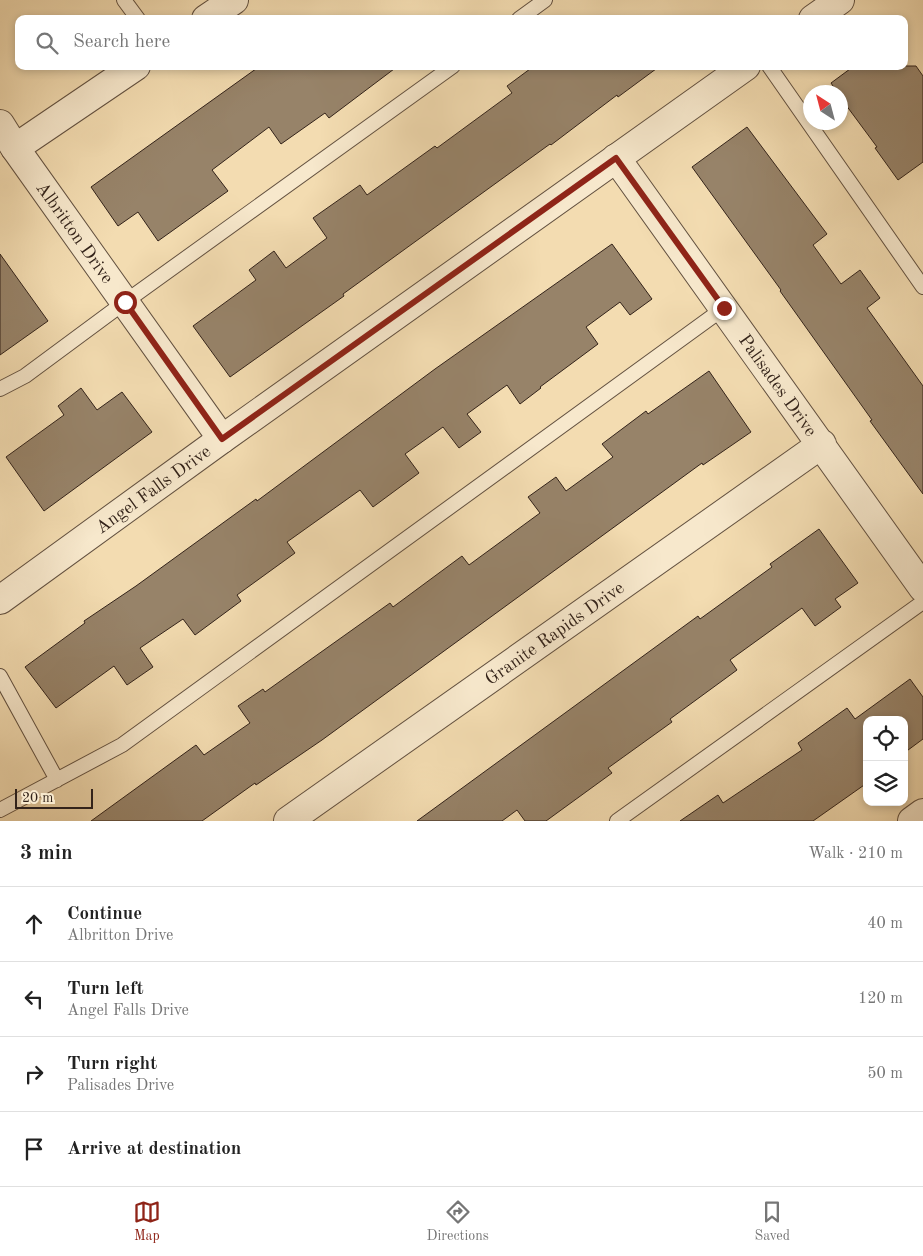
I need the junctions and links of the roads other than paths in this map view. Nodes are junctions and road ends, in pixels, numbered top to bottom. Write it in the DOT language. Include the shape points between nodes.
graph roads {
  1 [pos="124,0"];
  2 [pos="234,0"];
  3 [pos="545,0"];
  4 [pos="840,0"];
  5 [pos="135,15"];
  6 [pos="212,15"];
  7 [pos="524,15"];
  8 [pos="819,15"];
  9 [pos="130,70"];
  10 [pos="447,70"];
  11 [pos="740,70"];
  12 [pos="772,70"];
  13 [pos="0,124"];
  14 [pos="15,148"];
  15 [pos="616,158"];
  16 [pos="923,287"];
  17 [pos="125,302"];
  18 [pos="724,308"];
  19 [pos="0,389"];
  20 [pos="222,439"];
  21 [pos="822,444"];
  22 [pos="923,588"];
  23 [pos="0,600"];
  24 [pos="923,602"];
  25 [pos="0,676"];
  26 [pos="57,780"];
  27 [pos="0,810"];
  28 [pos="923,813"];
  29 [pos="288,821"];
  30 [pos="617,821"];
  31 [pos="912,821"];
  1 -- 5 [label="lane"];
  2 -- 6 [label="street"];
  3 -- 7 [label="lane"];
  4 -- 8 [label="street"];
  9 -- 14 [label="street"];
  10 -- 17 [label="lane"];
  11 -- 15 [label="street, Angel Falls Drive"];
  12 -- 16 [label="lane"];
  13 -- 14 [label="street, Albritton Drive"];
  14 -- 17 [label="street, Albritton Drive"];
  15 -- 18 [label="street, Palisades Drive"];
  15 -- 20 [label="street, Angel Falls Drive"];
  17 -- 19 [label="lane" via="25,376"];
  17 -- 20 [label="street, Albritton Drive"];
  18 -- 21 [label="street, Palisades Drive"];
  18 -- 26 [label="lane" via="122,744"];
  20 -- 23 [label="street, Angel Falls Drive"];
  21 -- 22 [label="street, Palisades Drive"];
  21 -- 29 [label="street, Granite Rapids Drive"];
  24 -- 30 [label="lane"];
  25 -- 26 [label="lane"];
  26 -- 27 [label="lane"];
  28 -- 31 [label="street"];
}
